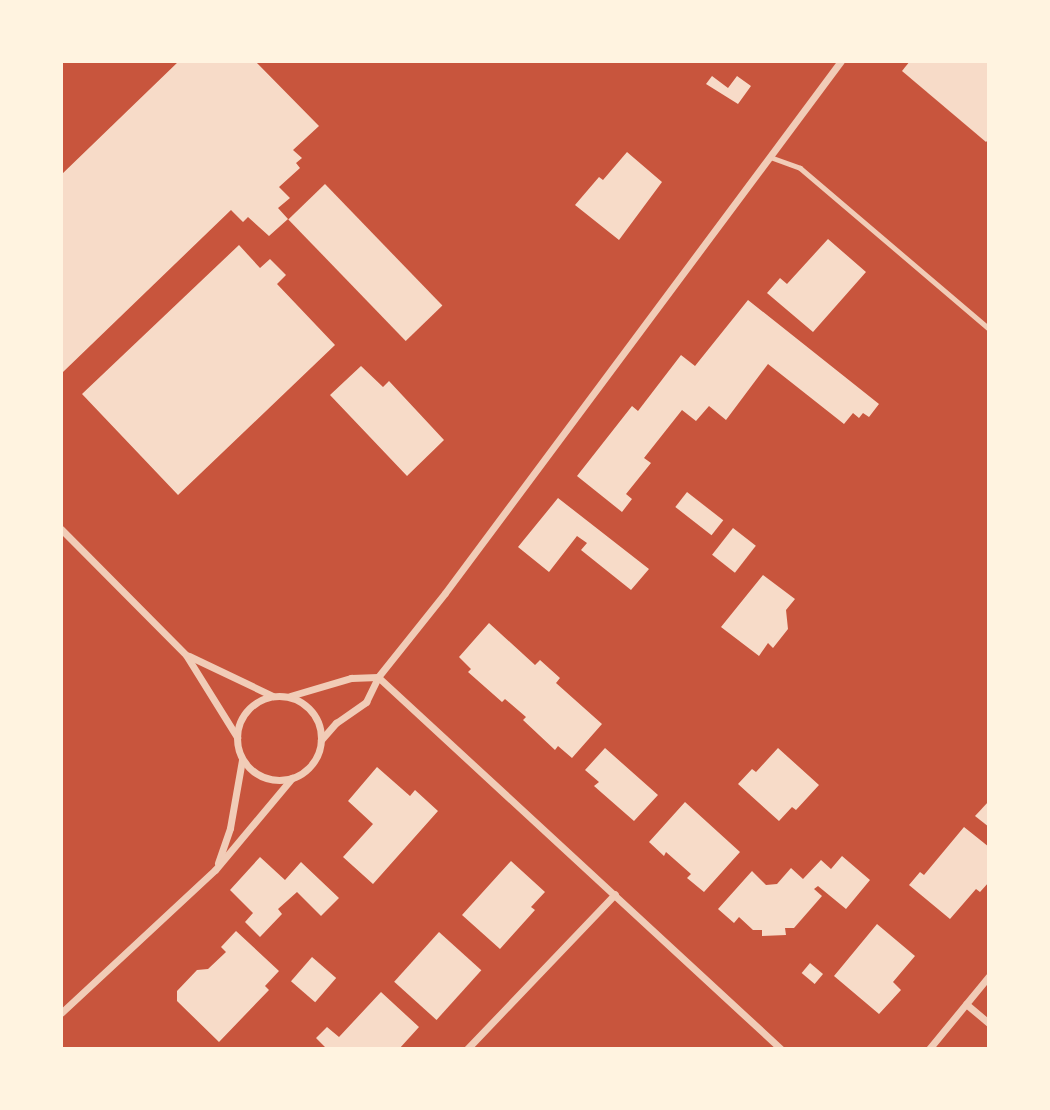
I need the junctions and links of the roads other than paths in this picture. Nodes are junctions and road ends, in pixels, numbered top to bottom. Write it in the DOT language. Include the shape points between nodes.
graph roads {
  1 [pos="841,61"];
  2 [pos="770,157"];
  3 [pos="989,329"];
  4 [pos="61,529"];
  5 [pos="186,655"];
  6 [pos="378,677"];
  7 [pos="273,696"];
  8 [pos="288,696"];
  9 [pos="237,737"];
  10 [pos="321,740"];
  11 [pos="242,760"];
  12 [pos="292,778"];
  13 [pos="215,870"];
  14 [pos="615,894"];
  15 [pos="989,976"];
  16 [pos="966,1004"];
  17 [pos="61,1013"];
  18 [pos="989,1023"];
  19 [pos="467,1049"];
  20 [pos="781,1049"];
  21 [pos="929,1049"];
  1 -- 2 [label="street"];
  2 -- 3 [label="lane" via="800,168"];
  2 -- 6 [label="street"];
  4 -- 5 [label="street"];
  5 -- 7 [label="street"];
  5 -- 9 [label="street"];
  6 -- 8 [label="street" via="351,678"];
  6 -- 10 [label="street" via="366,702"];
  6 -- 14 [label="street"];
  7 -- 8 [label="street"];
  7 -- 9 [label="street" via="252,704"];
  8 -- 10 [label="street" via="316,717"];
  9 -- 11 [label="street"];
  10 -- 12 [label="street" via="312,763"];
  11 -- 12 [label="street" via="270,779"];
  11 -- 13 [label="street" via="230,828"];
  12 -- 13 [label="street"];
  13 -- 17 [label="street"];
  14 -- 19 [label="street"];
  14 -- 20 [label="street"];
  15 -- 16 [label="street"];
  16 -- 18 [label="street"];
  16 -- 21 [label="street"];
}
